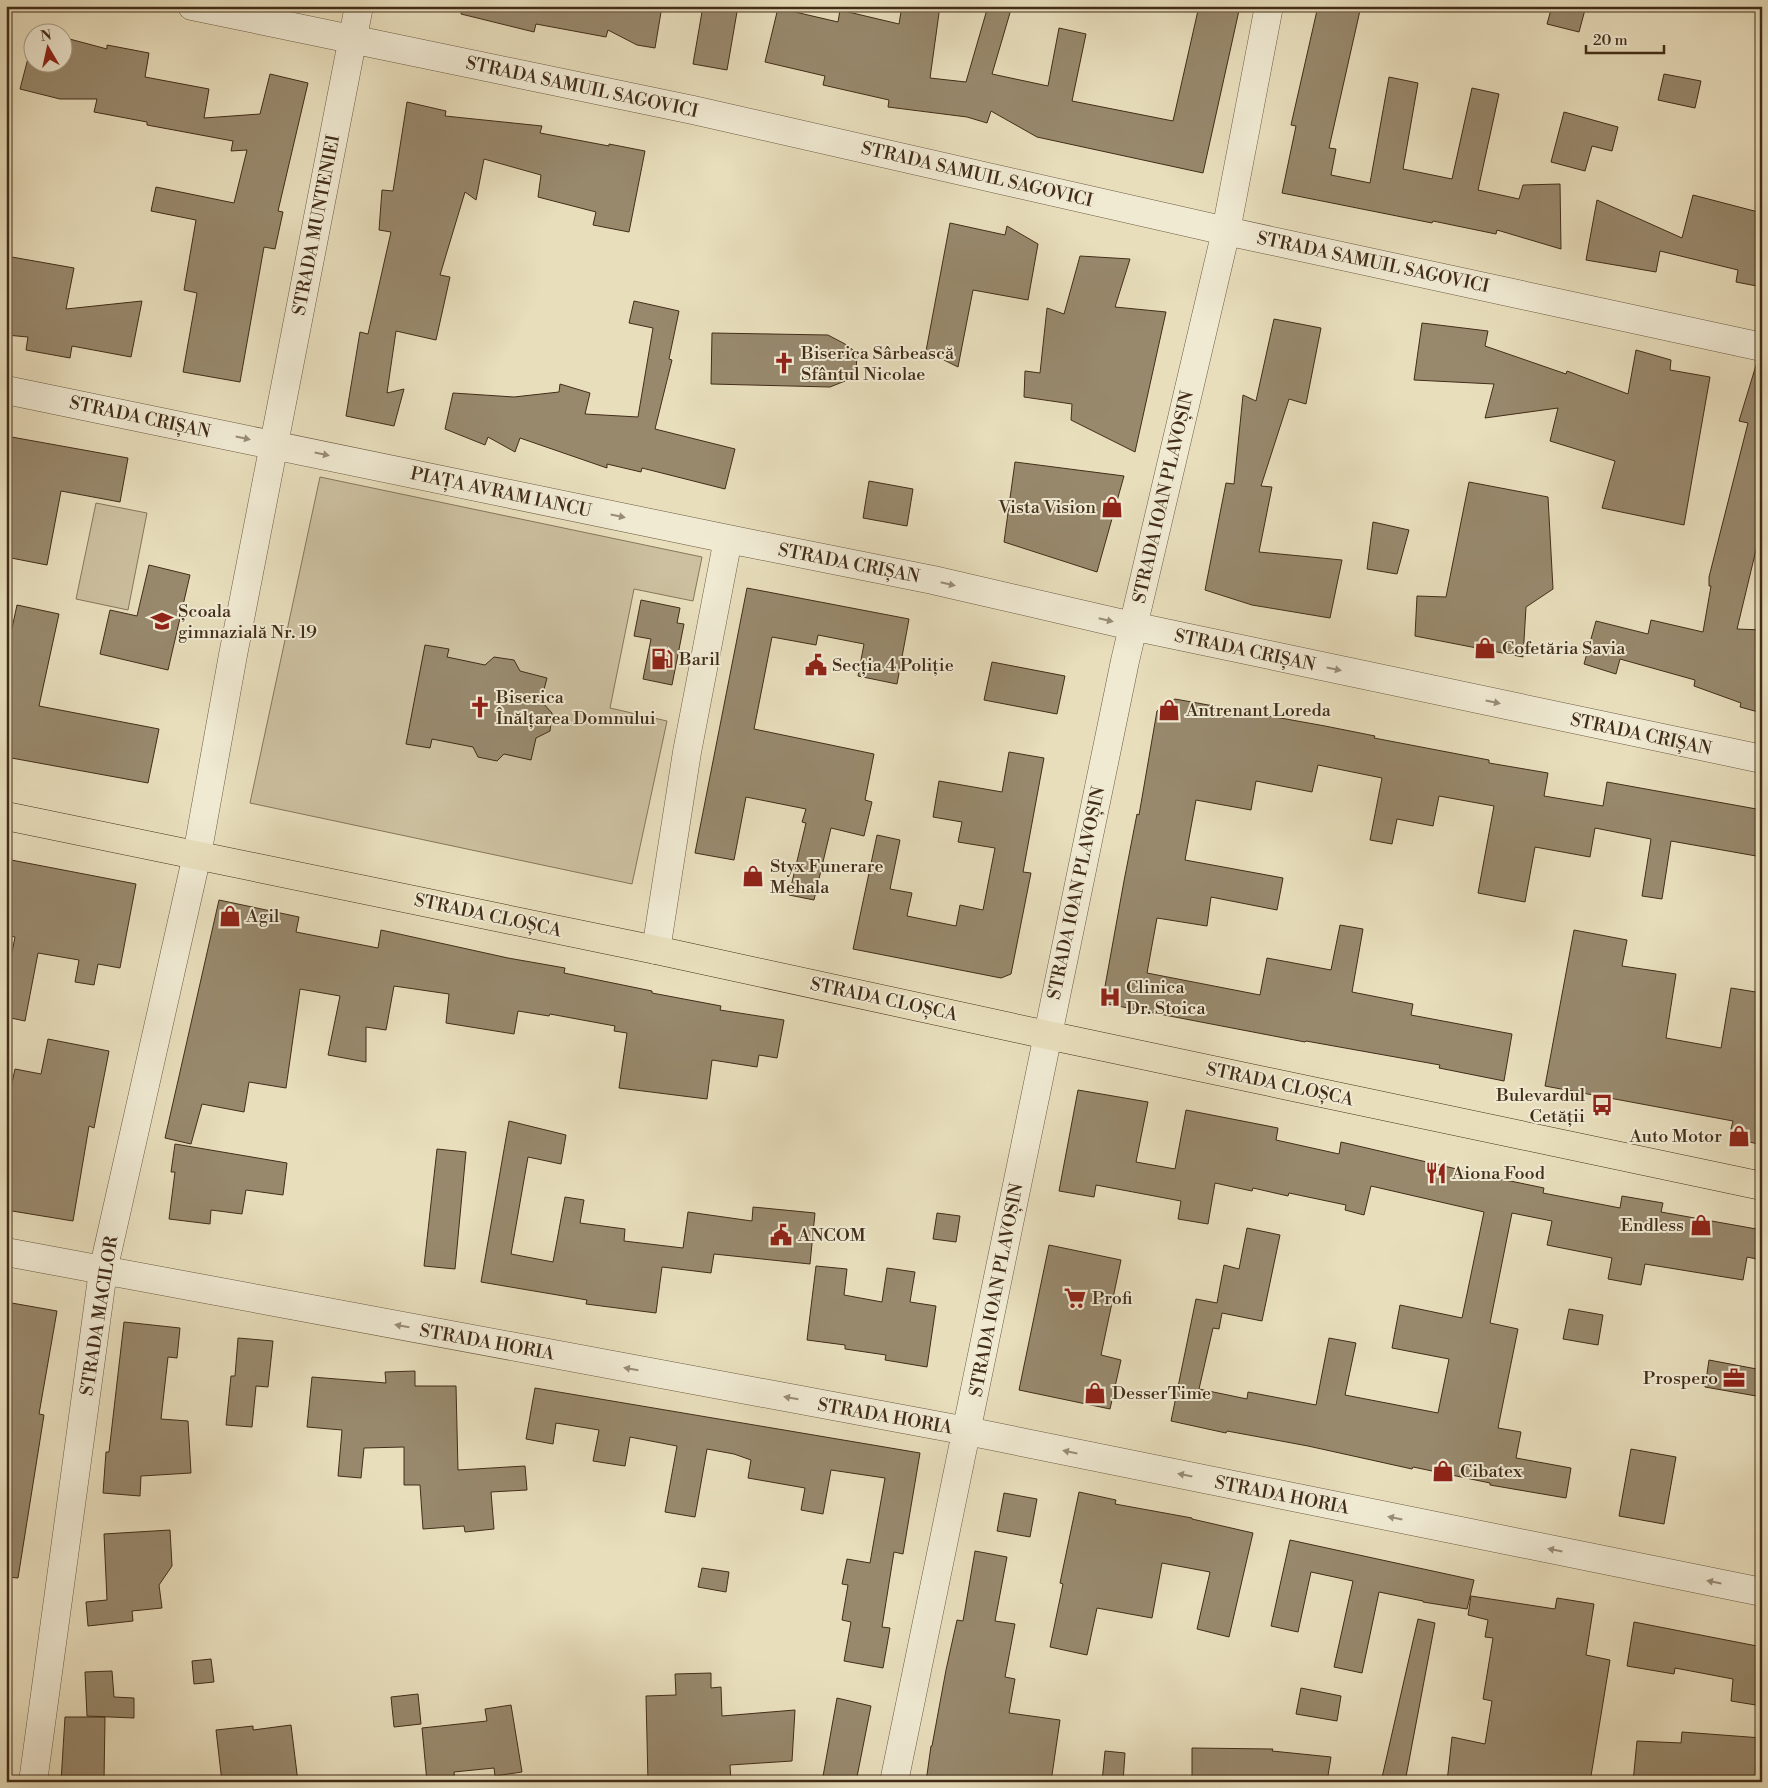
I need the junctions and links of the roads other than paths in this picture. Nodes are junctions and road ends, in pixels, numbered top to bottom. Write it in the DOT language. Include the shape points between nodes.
graph roads {
  1 [pos="192,6"];
  2 [pos="359,6"];
  3 [pos="1270,6"];
  4 [pos="353,40"];
  5 [pos="1226,231"];
  6 [pos="1762,347"];
  7 [pos="6,390"];
  8 [pos="274,445"];
  9 [pos="728,540"];
  10 [pos="1132,626"];
  11 [pos="1762,759"];
  12 [pos="6,816"];
  13 [pos="197,856"];
  14 [pos="656,950"];
  15 [pos="1047,1035"];
  16 [pos="1762,1186"];
  17 [pos="6,1252"];
  18 [pos="103,1271"];
  19 [pos="967,1431"];
  20 [pos="1762,1592"];
  21 [pos="33,1782"];
  22 [pos="894,1782"];
  1 -- 4 [label="street, STRADA SAMUIL SAGOVICI"];
  2 -- 4 [label="street, STRADA MUNTENIEI"];
  3 -- 5 [label="street, STRADA IOAN PLAVOȘIN"];
  4 -- 5 [label="street, STRADA SAMUIL SAGOVICI" via="693,110"];
  4 -- 8 [label="street, STRADA MUNTENIEI"];
  5 -- 6 [label="street, STRADA SAMUIL SAGOVICI"];
  5 -- 10 [label="street, STRADA IOAN PLAVOȘIN"];
  7 -- 8 [label="street, STRADA CRIȘAN, one-way"];
  8 -- 9 [label="street, PIAȚA AVRAM IANCU, one-way"];
  8 -- 13 [label="street"];
  9 -- 10 [label="street, STRADA CRIȘAN, one-way" via="934,580"];
  9 -- 14 [label="street" via="687,752"];
  10 -- 11 [label="street, STRADA CRIȘAN, one-way"];
  10 -- 15 [label="street, STRADA IOAN PLAVOȘIN"];
  12 -- 13 [label="main road, STRADA CLOȘCA"];
  13 -- 14 [label="main road, STRADA CLOȘCA"];
  13 -- 18 [label="street, STRADA MACILOR"];
  14 -- 15 [label="main road, STRADA CLOȘCA"];
  15 -- 16 [label="main road, STRADA CLOȘCA"];
  15 -- 19 [label="street, STRADA IOAN PLAVOȘIN"];
  17 -- 18 [label="street, STRADA HORIA"];
  19 -- 18 [label="street, STRADA HORIA, one-way"];
  18 -- 21 [label="street, STRADA MACILOR"];
  20 -- 19 [label="street, STRADA HORIA, one-way"];
  19 -- 22 [label="street, STRADA IOAN PLAVOȘIN"];
}
